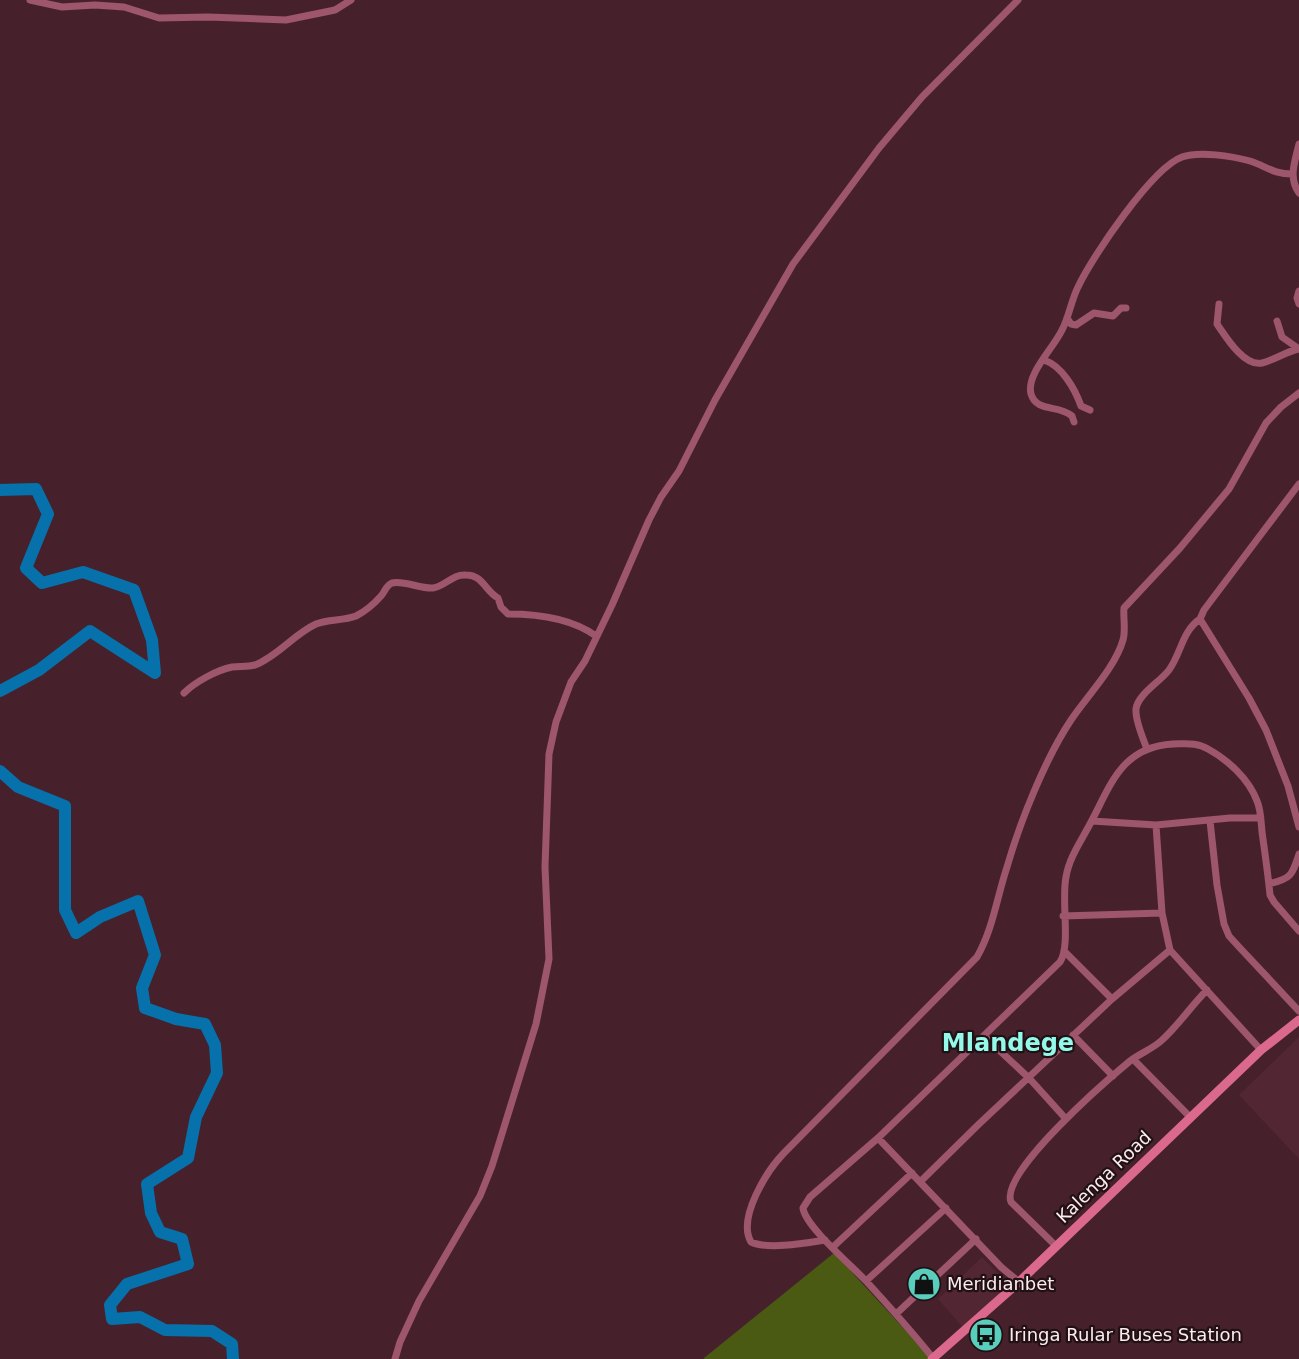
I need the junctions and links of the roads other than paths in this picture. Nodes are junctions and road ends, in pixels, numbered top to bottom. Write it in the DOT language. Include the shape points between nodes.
graph roads {
  1 [pos="30,0"];
  2 [pos="351,0"];
  3 [pos="1018,0"];
  4 [pos="1299,144"];
  5 [pos="1292,174"];
  6 [pos="1299,193"];
  7 [pos="1299,291"];
  8 [pos="1219,304"];
  9 [pos="1299,304"];
  10 [pos="1126,308"];
  11 [pos="1067,318"];
  12 [pos="1277,321"];
  13 [pos="1298,351"];
  14 [pos="1044,360"];
  15 [pos="1299,393"];
  16 [pos="1090,410"];
  17 [pos="1074,422"];
  18 [pos="1299,484"];
  19 [pos="1200,619"];
  20 [pos="596,636"];
  21 [pos="184,693"];
  22 [pos="1147,749"];
  23 [pos="1260,818"];
  24 [pos="1092,821"];
  25 [pos="1210,821"];
  26 [pos="1156,825"];
  27 [pos="1299,827"];
  28 [pos="1299,854"];
  29 [pos="1269,884"];
  30 [pos="1161,913"];
  31 [pos="1064,916"];
  32 [pos="1299,931"];
  33 [pos="1170,950"];
  34 [pos="1065,952"];
  35 [pos="1207,990"];
  36 [pos="1112,999"];
  37 [pos="1299,1011"];
  38 [pos="1299,1020"];
  39 [pos="1073,1035"];
  40 [pos="984,1036"];
  41 [pos="1261,1050"];
  42 [pos="1133,1059"];
  43 [pos="1113,1076"];
  44 [pos="1029,1078"];
  45 [pos="1191,1118"];
  46 [pos="1066,1119"];
  47 [pos="878,1138"];
  48 [pos="912,1173"];
  49 [pos="921,1181"];
  50 [pos="946,1208"];
  51 [pos="976,1239"];
  52 [pos="825,1240"];
  53 [pos="1056,1246"];
  54 [pos="833,1247"];
  55 [pos="866,1281"];
  56 [pos="1019,1282"];
  57 [pos="896,1314"];
  58 [pos="933,1358"];
  59 [pos="395,1359"];
  1 -- 2 [label="street" via="62,7 124,7 159,18 286,20 335,10"];
  3 -- 20 [label="street" via="922,97 793,264 661,497"];
  4 -- 5 [label="street"];
  5 -- 6 [label="street"];
  5 -- 11 [label="street" via="1275,173 1249,161 1196,154 1167,165 1107,237 1076,291"];
  7 -- 9 [label="street"];
  8 -- 13 [label="street" via="1217,324 1245,360 1259,363"];
  10 -- 11 [label="street" via="1113,316 1094,313 1076,325"];
  11 -- 14 [label="street"];
  12 -- 13 [label="street" via="1282,337"];
  14 -- 16 [label="street" via="1074,389 1081,406"];
  14 -- 17 [label="street" via="1032,376 1033,398 1040,406 1067,411"];
  15 -- 52 [label="street" via="1266,423 1229,489 1124,608 1121,645 1056,746 1019,831 986,941 977,957 780,1157 758,1188 749,1221 751,1242 759,1245"];
  18 -- 19 [label="street"];
  19 -- 22 [label="street" via="1186,634 1171,668 1138,702 1136,716"];
  19 -- 27 [label="street" via="1266,730"];
  20 -- 21 [label="street" via="553,618 508,614 475,576 457,576 430,588 394,582 365,612 313,626 257,664 228,668"];
  20 -- 59 [label="street" via="571,681 551,746 545,867 549,959 530,1049 480,1196 426,1287"];
  22 -- 23 [label="street" via="1193,744 1214,752 1252,789"];
  22 -- 24 [label="street" via="1119,770"];
  23 -- 25 [label="street"];
  23 -- 29 [label="street"];
  24 -- 26 [label="street"];
  24 -- 31 [label="street" via="1069,865"];
  25 -- 26 [label="street"];
  25 -- 37 [label="street" via="1224,924 1240,948"];
  26 -- 30 [label="street"];
  28 -- 29 [label="street" via="1292,874"];
  29 -- 32 [label="street" via="1274,902"];
  30 -- 31 [label="street"];
  30 -- 33 [label="street"];
  31 -- 34 [label="street"];
  33 -- 35 [label="street"];
  33 -- 36 [label="street"];
  34 -- 36 [label="street"];
  34 -- 40 [label="street" via="1060,962"];
  35 -- 41 [label="street"];
  35 -- 42 [label="street" via="1159,1043"];
  36 -- 39 [label="street"];
  38 -- 41 [label="main road, Kalenga Road"];
  39 -- 43 [label="street"];
  39 -- 44 [label="street"];
  40 -- 44 [label="street"];
  40 -- 47 [label="street"];
  41 -- 45 [label="main road, Kalenga Road"];
  42 -- 43 [label="street"];
  42 -- 45 [label="street"];
  43 -- 46 [label="street"];
  44 -- 46 [label="street"];
  44 -- 49 [label="street"];
  45 -- 53 [label="main road, Kalenga Road"];
  46 -- 53 [label="street" via="1032,1155 1010,1194 1011,1202"];
  47 -- 48 [label="street"];
  47 -- 52 [label="street" via="804,1204 803,1213"];
  48 -- 49 [label="street"];
  48 -- 54 [label="street"];
  49 -- 50 [label="street"];
  50 -- 51 [label="street"];
  50 -- 55 [label="street"];
  51 -- 56 [label="street"];
  51 -- 57 [label="street"];
  52 -- 54 [label="street"];
  53 -- 56 [label="main road, Kalenga Road"];
  54 -- 55 [label="street"];
  55 -- 57 [label="street"];
  56 -- 58 [label="main road, Kalenga Road"];
  57 -- 58 [label="street"];
}
